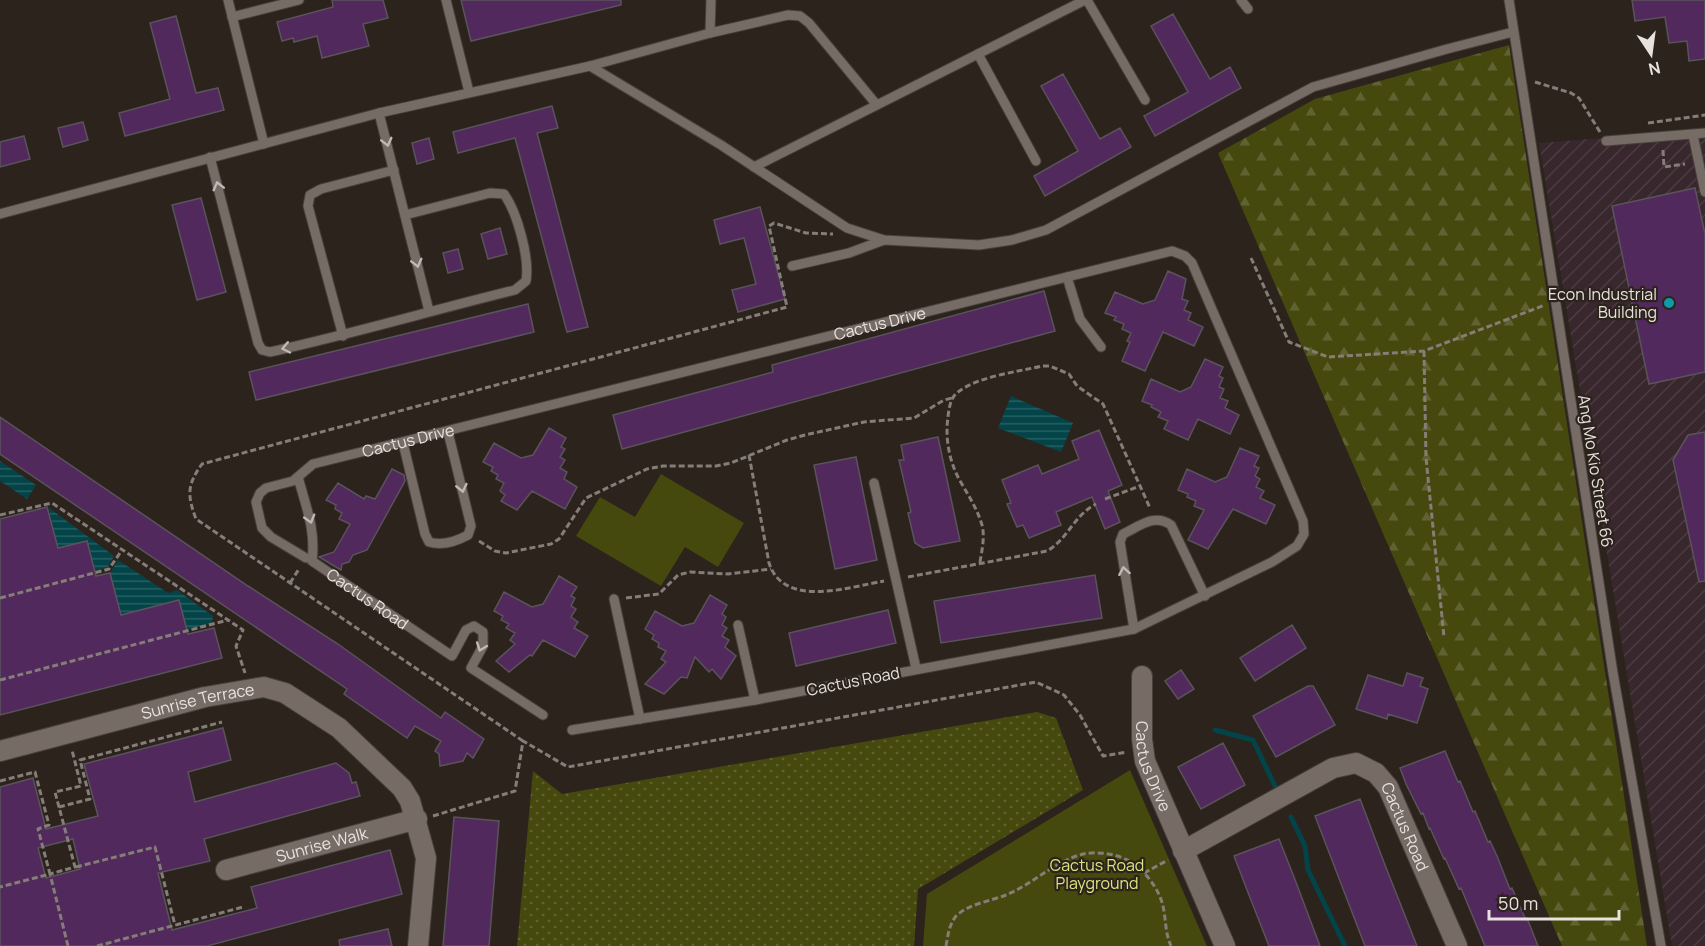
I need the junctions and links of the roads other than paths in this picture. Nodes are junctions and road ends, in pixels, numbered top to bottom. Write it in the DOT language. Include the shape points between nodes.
graph roads {
  1 [pos="228,0"];
  2 [pos="299,0"];
  3 [pos="446,0"];
  4 [pos="711,0"];
  5 [pos="1086,0"];
  6 [pos="1240,0"];
  7 [pos="1509,0"];
  8 [pos="1248,9"];
  9 [pos="232,17"];
  10 [pos="1513,32"];
  11 [pos="710,33"];
  12 [pos="978,54"];
  13 [pos="590,66"];
  14 [pos="469,92"];
  15 [pos="1145,100"];
  16 [pos="876,104"];
  17 [pos="380,113"];
  18 [pos="1705,133"];
  19 [pos="1693,135"];
  20 [pos="1606,141"];
  21 [pos="264,144"];
  22 [pos="210,157"];
  23 [pos="1036,161"];
  24 [pos="754,167"];
  25 [pos="394,170"];
  26 [pos="1705,192"];
  27 [pos="0,214"];
  28 [pos="405,215"];
  29 [pos="884,240"];
  30 [pos="792,266"];
  31 [pos="1067,278"];
  32 [pos="429,310"];
  33 [pos="343,336"];
  34 [pos="1101,347"];
  35 [pos="448,432"];
  36 [pos="403,443"];
  37 [pos="298,477"];
  38 [pos="874,483"];
  39 [pos="309,559"];
  40 [pos="1205,596"];
  41 [pos="614,598"];
  42 [pos="738,626"];
  43 [pos="1134,629"];
  44 [pos="916,668"];
  45 [pos="1142,676"];
  46 [pos="756,700"];
  47 [pos="543,715"];
  48 [pos="640,719"];
  49 [pos="572,730"];
  50 [pos="0,751"];
  51 [pos="417,819"];
  52 [pos="1183,851"];
  53 [pos="226,870"];
  54 [pos="418,946"];
  55 [pos="1225,946"];
  56 [pos="1457,946"];
  57 [pos="1661,946"];
  1 -- 9 [label="lane"];
  2 -- 9 [label="lane"];
  3 -- 14 [label="lane"];
  4 -- 11 [label="lane"];
  5 -- 12 [label="lane"];
  5 -- 15 [label="lane"];
  6 -- 8 [label="lane"];
  7 -- 10 [label="lane, Ang Mo Kio Street 66"];
  9 -- 21 [label="lane"];
  10 -- 29 [label="lane" via="1313,87 1046,230 979,245"];
  10 -- 57 [label="lane, Ang Mo Kio Street 66" via="1613,673"];
  11 -- 13 [label="lane"];
  11 -- 16 [label="lane" via="788,15 800,16"];
  12 -- 16 [label="lane"];
  12 -- 23 [label="lane"];
  13 -- 14 [label="lane"];
  13 -- 24 [label="lane"];
  14 -- 17 [label="lane"];
  16 -- 24 [label="lane"];
  17 -- 21 [label="lane"];
  17 -- 25 [label="lane, one-way"];
  18 -- 19 [label="lane"];
  19 -- 20 [label="lane"];
  19 -- 26 [label="lane"];
  21 -- 22 [label="lane"];
  22 -- 27 [label="lane"];
  33 -- 22 [label="lane, one-way" via="270,352 262,350"];
  24 -- 29 [label="lane" via="847,228"];
  25 -- 28 [label="lane"];
  25 -- 33 [label="lane" via="310,195 308,206"];
  28 -- 32 [label="lane, one-way"];
  28 -- 32 [label="lane" via="490,193 504,194 512,205 528,268 526,281 515,290"];
  29 -- 30 [label="lane"];
  31 -- 34 [label="lane" via="1080,319"];
  31 -- 35 [label="lane, Cactus Drive"];
  31 -- 40 [label="lane, Cactus Drive" via="1172,252 1192,263 1303,521 1304,534 1297,546 1272,562"];
  32 -- 33 [label="lane"];
  35 -- 36 [label="lane, Cactus Drive"];
  35 -- 36 [label="lane, one-way" via="471,526 468,535 438,545 429,542 425,534"];
  36 -- 37 [label="lane, Cactus Drive" via="313,464"];
  37 -- 39 [label="lane, one-way" via="312,527 314,543"];
  37 -- 39 [label="lane, Cactus Drive" via="266,488 256,502 262,528"];
  38 -- 44 [label="lane"];
  39 -- 47 [label="lane, Cactus Road, one-way" via="452,656 466,630 479,628 483,632 483,646 471,668"];
  40 -- 43 [label="lane, Cactus Drive"];
  43 -- 40 [label="lane, one-way" via="1120,542 1123,534 1154,519 1164,519 1171,525"];
  41 -- 48 [label="lane"];
  42 -- 46 [label="lane"];
  43 -- 44 [label="lane, Cactus Road"];
  44 -- 46 [label="lane, Cactus Road"];
  45 -- 52 [label="street, Cactus Drive" via="1145,761"];
  46 -- 48 [label="lane, Cactus Road"];
  48 -- 49 [label="lane, Cactus Road"];
  50 -- 51 [label="street, Sunrise Terrace" via="205,697 264,687 285,693 339,728 402,788"];
  51 -- 53 [label="street, Sunrise Walk"];
  51 -- 54 [label="street, Sunrise Terrace" via="426,858"];
  52 -- 55 [label="street"];
  52 -- 56 [label="street, Cactus Road" via="1333,768 1356,762 1376,773 1388,787"];
}
